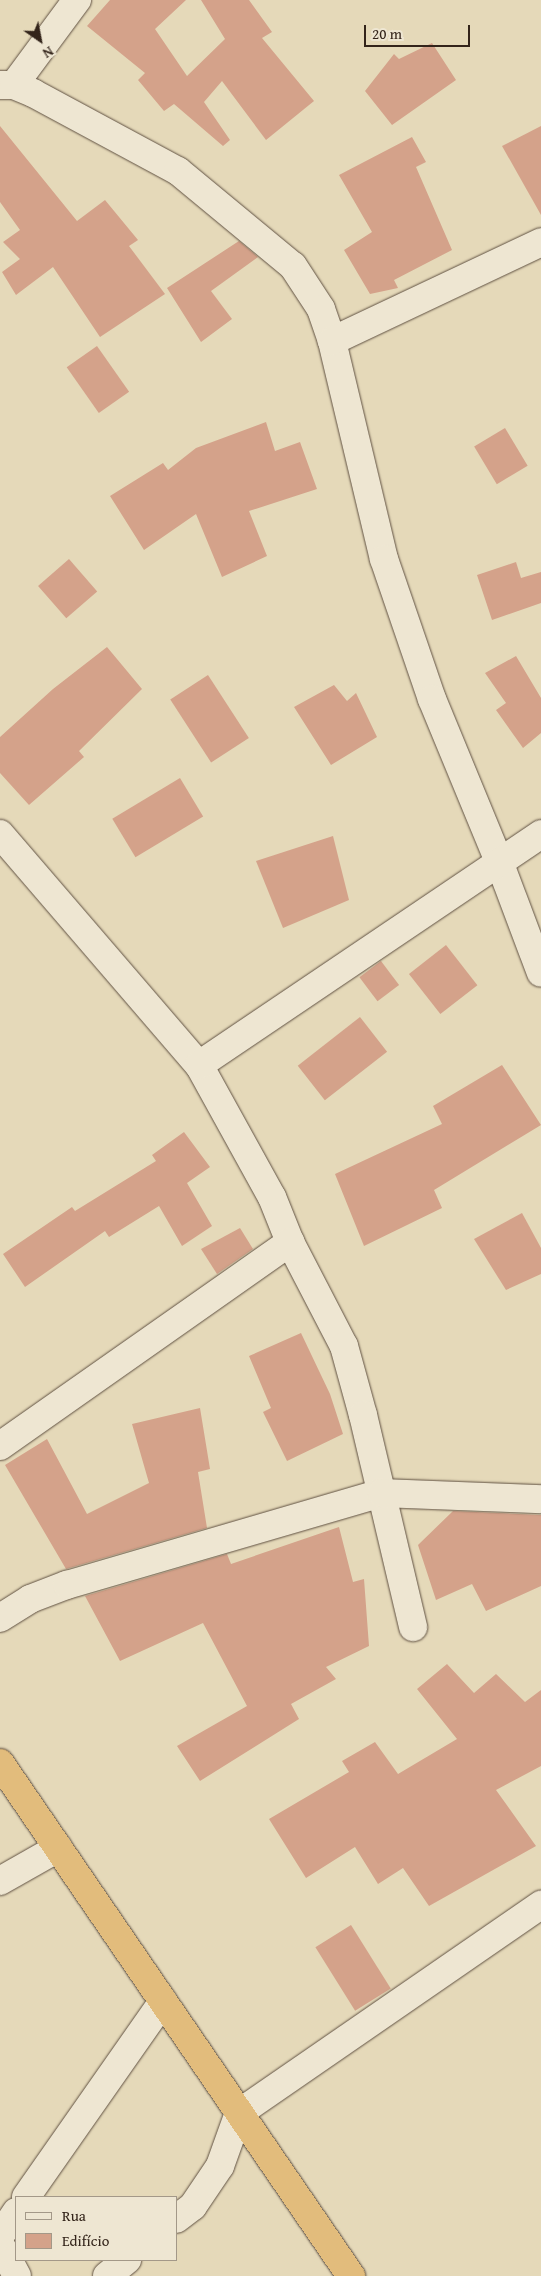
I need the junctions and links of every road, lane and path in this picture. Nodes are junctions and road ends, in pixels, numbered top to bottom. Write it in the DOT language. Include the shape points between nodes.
graph roads {
  1 [pos="77,0"];
  2 [pos="7,85"];
  3 [pos="541,242"];
  4 [pos="332,341"];
  5 [pos="0,834"];
  6 [pos="541,834"];
  7 [pos="500,864"];
  8 [pos="541,973"];
  9 [pos="200,1065"];
  10 [pos="290,1242"];
  11 [pos="0,1446"];
  12 [pos="382,1493"];
  13 [pos="541,1499"];
  14 [pos="0,1618"];
  15 [pos="413,1627"];
  16 [pos="0,1763"];
  17 [pos="58,1848"];
  18 [pos="0,1881"];
  19 [pos="541,1905"];
  20 [pos="163,2001"];
  21 [pos="239,2113"];
  22 [pos="27,2196"];
  23 [pos="15,2214"];
  24 [pos="178,2217"];
  25 [pos="0,2236"];
  26 [pos="0,2244"];
  27 [pos="126,2261"];
  28 [pos="17,2276"];
  29 [pos="107,2276"];
  30 [pos="351,2276"];
  1 -- 2 [label="street"];
  2 -- 4 [label="street" via="178,171 293,266 320,310"];
  3 -- 4 [label="street"];
  4 -- 7 [label="street" via="384,558 432,699"];
  5 -- 9 [label="street"];
  6 -- 7 [label="street"];
  7 -- 8 [label="street"];
  7 -- 9 [label="street"];
  9 -- 10 [label="street" via="272,1197"];
  10 -- 11 [label="street"];
  10 -- 12 [label="street" via="344,1346"];
  12 -- 13 [label="street"];
  12 -- 14 [label="street" via="67,1584 30,1599"];
  12 -- 15 [label="street"];
  16 -- 17 [label="highway"];
  17 -- 18 [label="street"];
  17 -- 20 [label="highway"];
  19 -- 21 [label="street"];
  20 -- 21 [label="highway"];
  20 -- 22 [label="street"];
  21 -- 24 [label="street" via="220,2166 193,2206"];
  21 -- 30 [label="highway"];
  23 -- 25 [label="street"];
  26 -- 28 [label="street"];
  27 -- 29 [label="street"];
}
